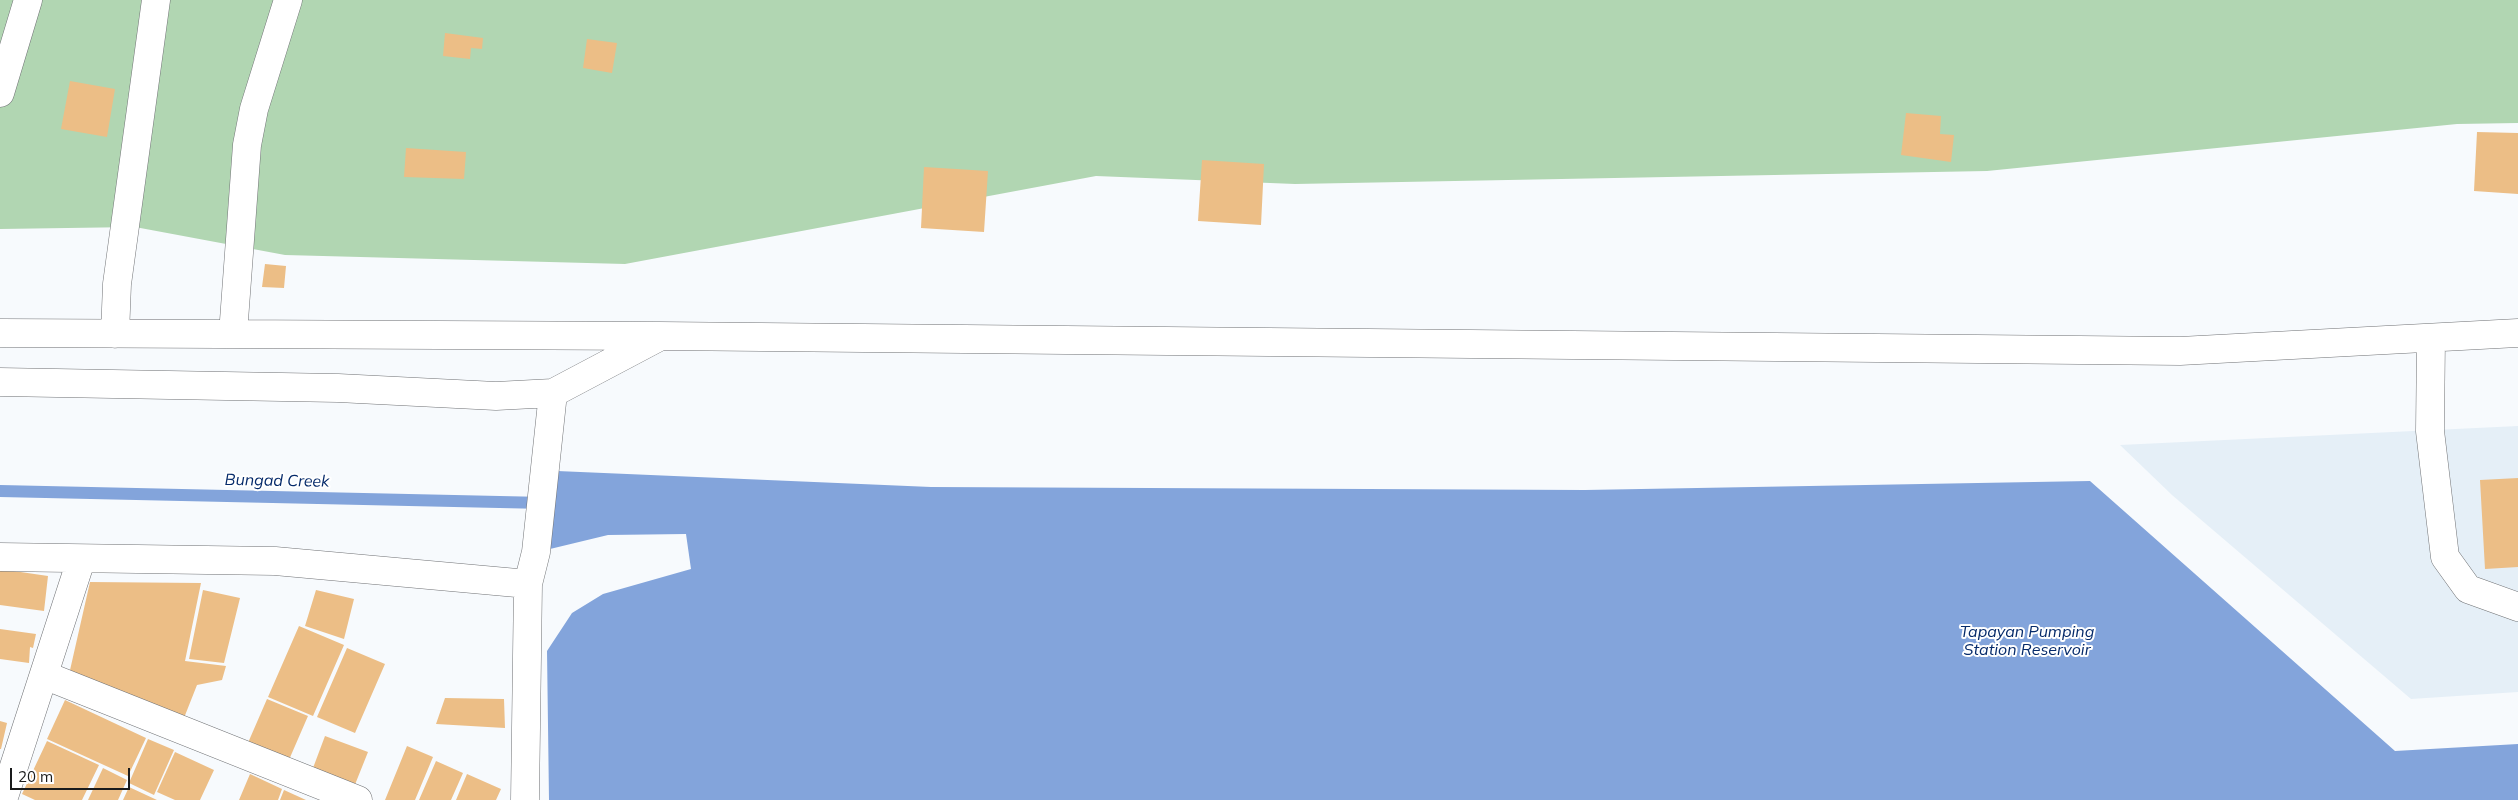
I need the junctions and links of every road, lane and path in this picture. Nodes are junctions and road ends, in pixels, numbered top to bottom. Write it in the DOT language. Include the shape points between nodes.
graph roads {
  1 [pos="28,0"];
  2 [pos="156,0"];
  3 [pos="288,0"];
  4 [pos="0,93"];
  5 [pos="0,333"];
  6 [pos="2518,333"];
  7 [pos="115,334"];
  8 [pos="233,334"];
  9 [pos="660,336"];
  10 [pos="2431,338"];
  11 [pos="0,382"];
  12 [pos="553,394"];
  13 [pos="0,557"];
  14 [pos="81,560"];
  15 [pos="528,584"];
  16 [pos="2518,607"];
  17 [pos="44,674"];
  18 [pos="3,800"];
  19 [pos="358,800"];
  20 [pos="526,800"];
  1 -- 4 [label="street"];
  2 -- 7 [label="street" via="117,284"];
  3 -- 8 [label="street" via="254,109 247,145"];
  5 -- 7 [label="street"];
  6 -- 10 [label="street"];
  7 -- 8 [label="street"];
  8 -- 9 [label="street"];
  9 -- 10 [label="street" via="2170,351"];
  9 -- 12 [label="street"];
  10 -- 16 [label="street" via="2430,431 2445,557 2468,589"];
  11 -- 12 [label="street" via="338,388 496,396"];
  12 -- 15 [label="street" via="536,552"];
  13 -- 14 [label="street"];
  14 -- 15 [label="street" via="275,561"];
  14 -- 17 [label="street"];
  15 -- 20 [label="street"];
  17 -- 18 [label="street"];
  17 -- 19 [label="street"];
}
